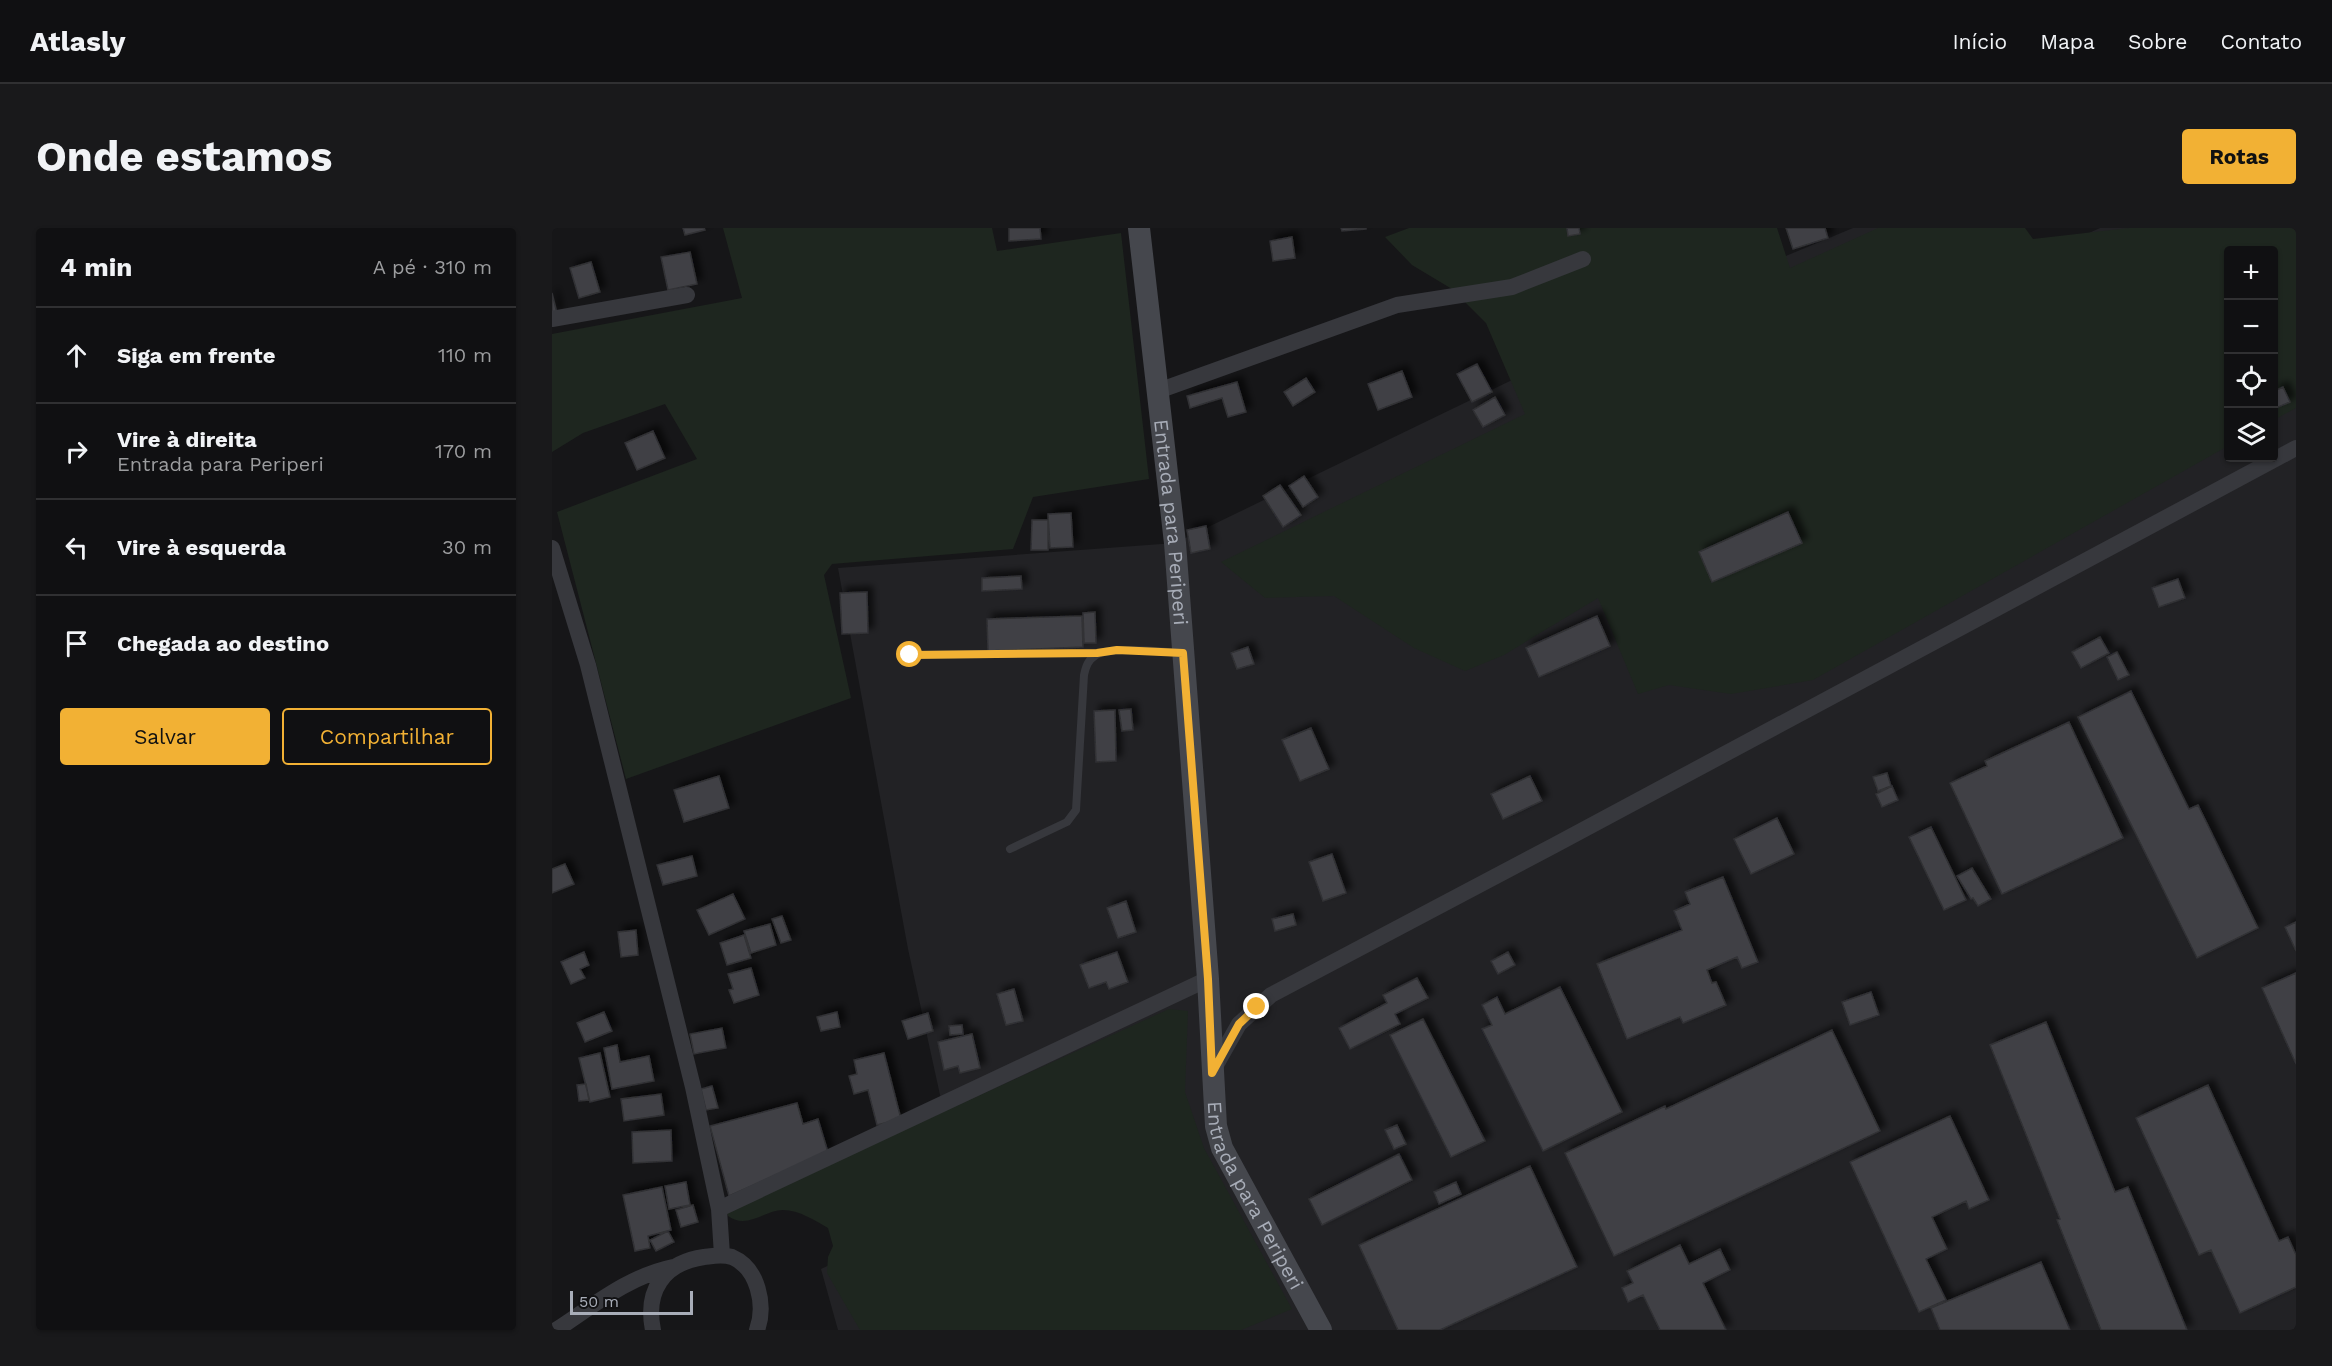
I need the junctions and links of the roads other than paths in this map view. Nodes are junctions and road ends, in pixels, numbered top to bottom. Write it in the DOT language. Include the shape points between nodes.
graph roads {
  1 [pos="1139,228"];
  2 [pos="1583,259"];
  3 [pos="687,295"];
  4 [pos="552,319"];
  5 [pos="1158,391"];
  6 [pos="2296,448"];
  7 [pos="552,548"];
  8 [pos="1097,653"];
  9 [pos="1183,653"];
  10 [pos="910,655"];
  11 [pos="1010,849"];
  12 [pos="1208,979"];
  13 [pos="1212,1073"];
  14 [pos="719,1209"];
  15 [pos="722,1255"];
  16 [pos="675,1266"];
  17 [pos="556,1330"];
  18 [pos="653,1330"];
  19 [pos="757,1330"];
  20 [pos="1321,1330"];
  1 -- 5 [label="main road, Entrada para Periperi"];
  2 -- 5 [label="street" via="1512,287 1397,305"];
  3 -- 4 [label="street"];
  5 -- 9 [label="main road, Entrada para Periperi"];
  6 -- 13 [label="street" via="1270,995 1239,1024"];
  7 -- 14 [label="street" via="596,698"];
  8 -- 9 [label="lane"];
  8 -- 10 [label="lane"];
  8 -- 11 [label="lane" via="1087,662 1084,675 1076,810 1067,822"];
  9 -- 12 [label="main road, Entrada para Periperi"];
  12 -- 13 [label="main road, Entrada para Periperi"];
  12 -- 14 [label="street"];
  13 -- 20 [label="main road, Entrada para Periperi" via="1216,1126 1222,1148"];
  14 -- 15 [label="street"];
  15 -- 16 [label="street"];
  15 -- 19 [label="street" via="739,1262 757,1286 761,1311"];
  16 -- 17 [label="street" via="634,1280"];
  16 -- 18 [label="street" via="653,1293"];
}
